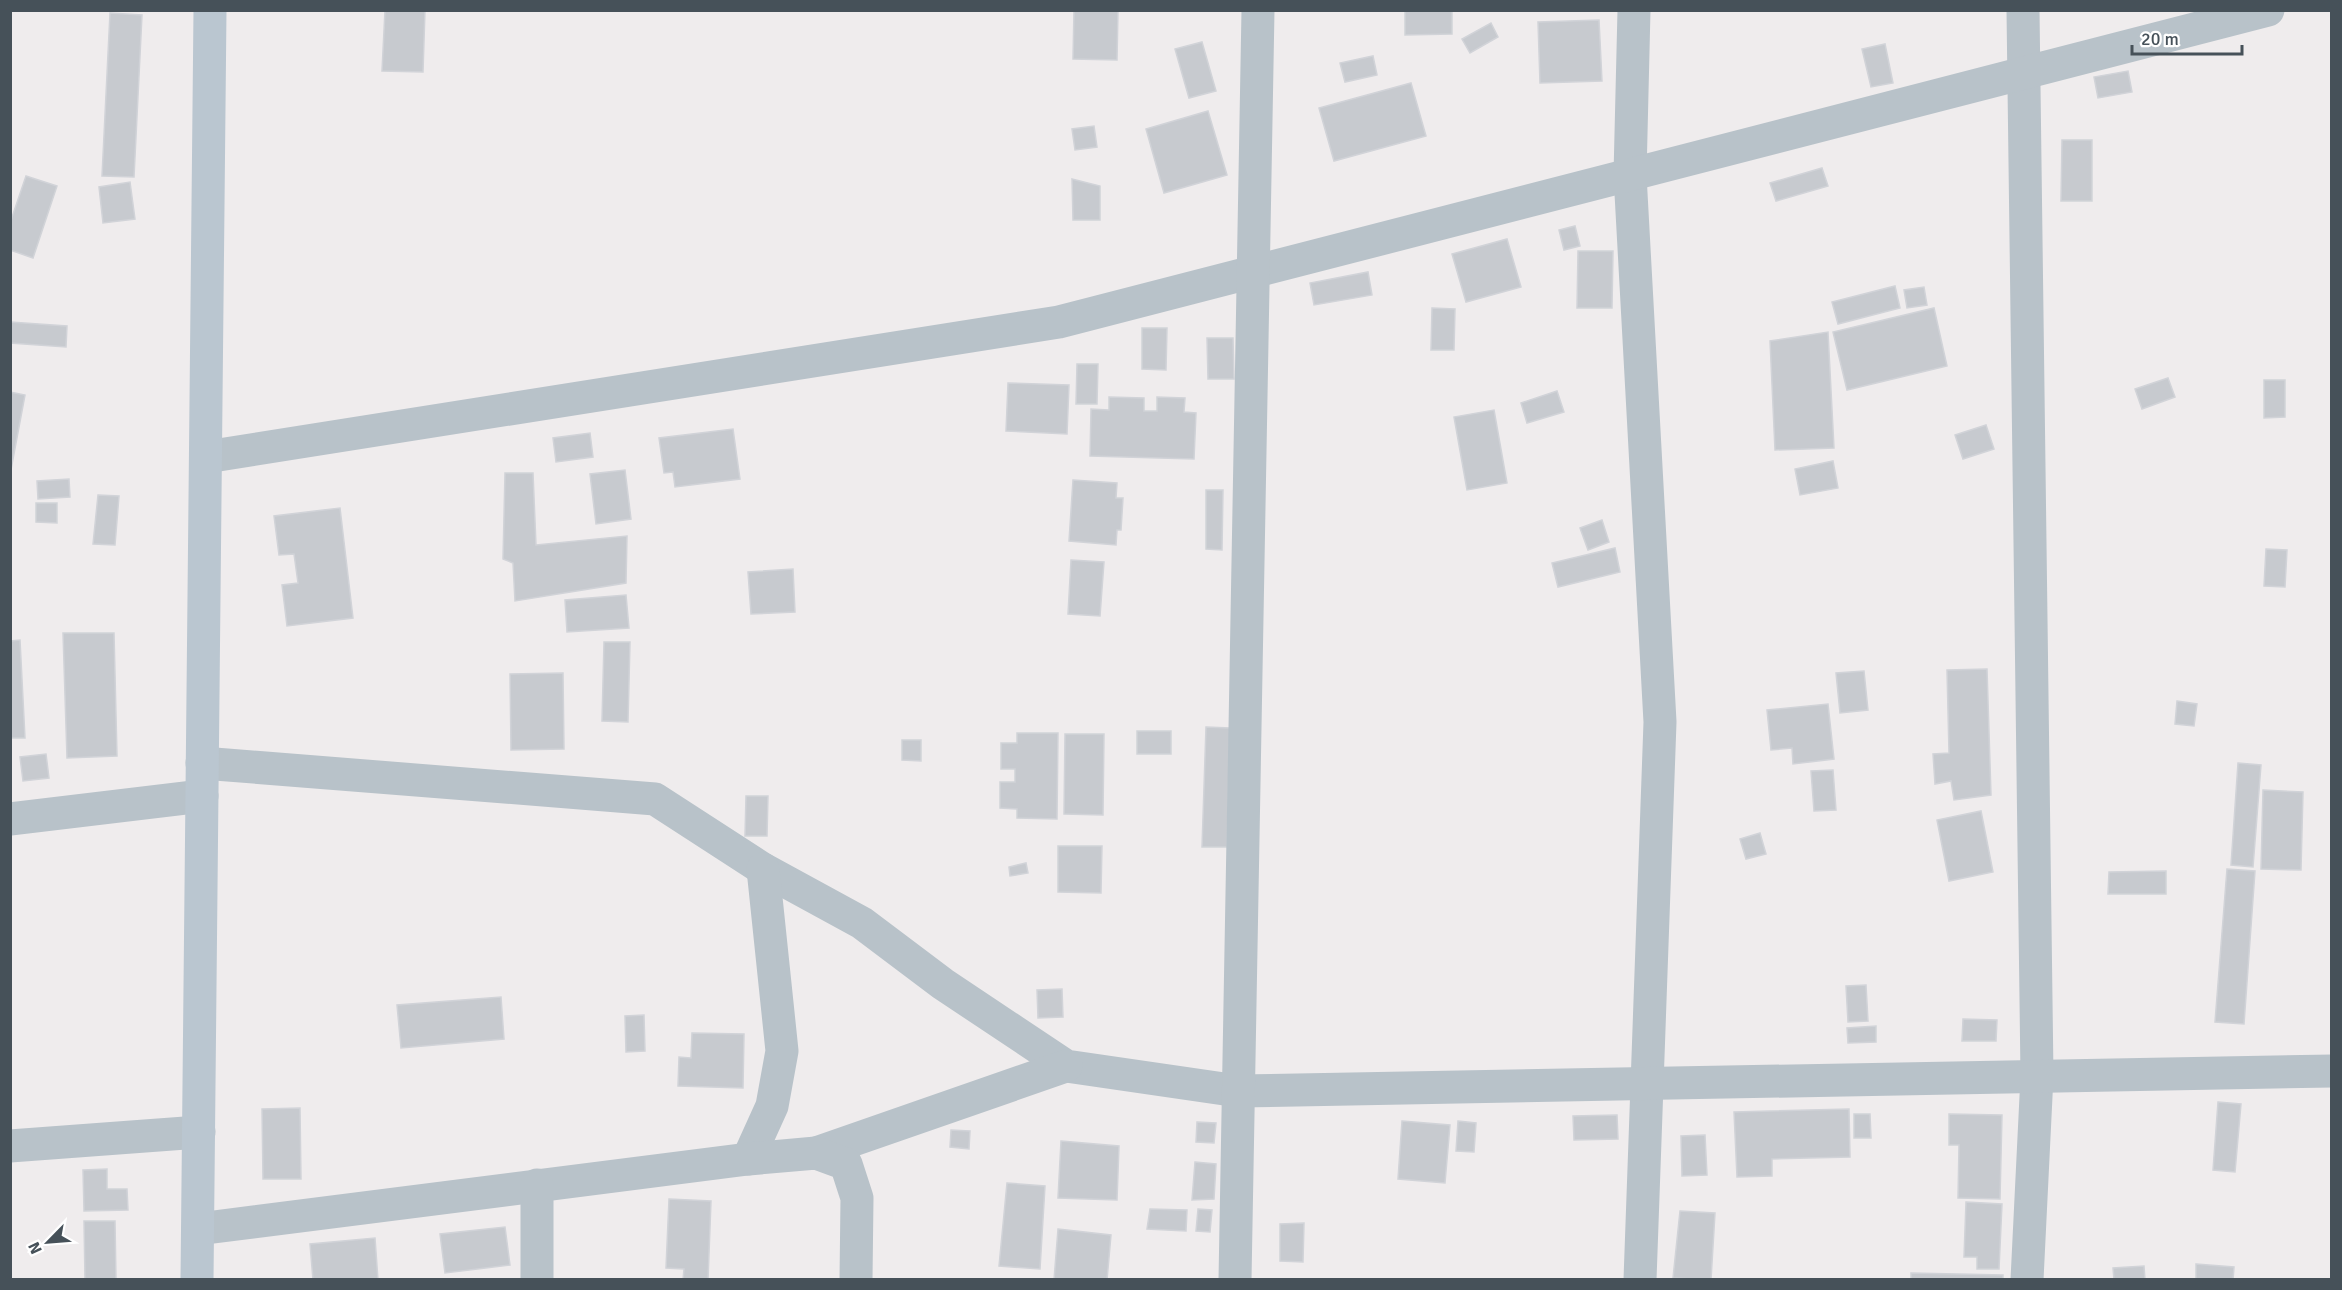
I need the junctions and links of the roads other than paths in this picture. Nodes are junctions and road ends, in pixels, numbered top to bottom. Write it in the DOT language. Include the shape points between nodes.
graph roads {
  1 [pos="210,10"];
  2 [pos="1258,10"];
  3 [pos="1634,10"];
  4 [pos="2023,10"];
  5 [pos="2268,10"];
  6 [pos="2024,74"];
  7 [pos="1630,175"];
  8 [pos="1253,272"];
  9 [pos="206,457"];
  10 [pos="202,763"];
  11 [pos="202,796"];
  12 [pos="10,819"];
  13 [pos="762,869"];
  14 [pos="1066,1066"];
  15 [pos="2331,1071"];
  16 [pos="2037,1076"];
  17 [pos="1647,1084"];
  18 [pos="1238,1091"];
  19 [pos="199,1132"];
  20 [pos="10,1146"];
  21 [pos="816,1153"];
  22 [pos="748,1159"];
  23 [pos="537,1185"];
  24 [pos="198,1229"];
  25 [pos="197,1280"];
  26 [pos="537,1280"];
  27 [pos="856,1280"];
  28 [pos="1234,1280"];
  29 [pos="1640,1280"];
  30 [pos="2027,1280"];
  1 -- 9 [label="main road"];
  2 -- 8 [label="street"];
  3 -- 7 [label="street"];
  4 -- 6 [label="street"];
  5 -- 6 [label="street"];
  6 -- 7 [label="street"];
  6 -- 16 [label="street"];
  7 -- 8 [label="street"];
  7 -- 17 [label="street" via="1660,722"];
  8 -- 9 [label="street" via="1059,322"];
  8 -- 18 [label="street"];
  9 -- 10 [label="main road"];
  10 -- 11 [label="main road"];
  10 -- 13 [label="street" via="655,799"];
  11 -- 12 [label="street"];
  11 -- 19 [label="main road"];
  13 -- 14 [label="street" via="862,923 943,984"];
  13 -- 22 [label="street" via="782,1051 772,1106"];
  14 -- 18 [label="street"];
  14 -- 21 [label="street"];
  15 -- 16 [label="street"];
  16 -- 17 [label="street"];
  16 -- 30 [label="street"];
  17 -- 18 [label="street"];
  17 -- 29 [label="street"];
  18 -- 28 [label="street"];
  19 -- 20 [label="street"];
  19 -- 24 [label="main road"];
  21 -- 22 [label="street"];
  21 -- 27 [label="street" via="846,1164 857,1198"];
  22 -- 23 [label="street"];
  23 -- 24 [label="street"];
  23 -- 26 [label="street"];
  24 -- 25 [label="main road"];
}
